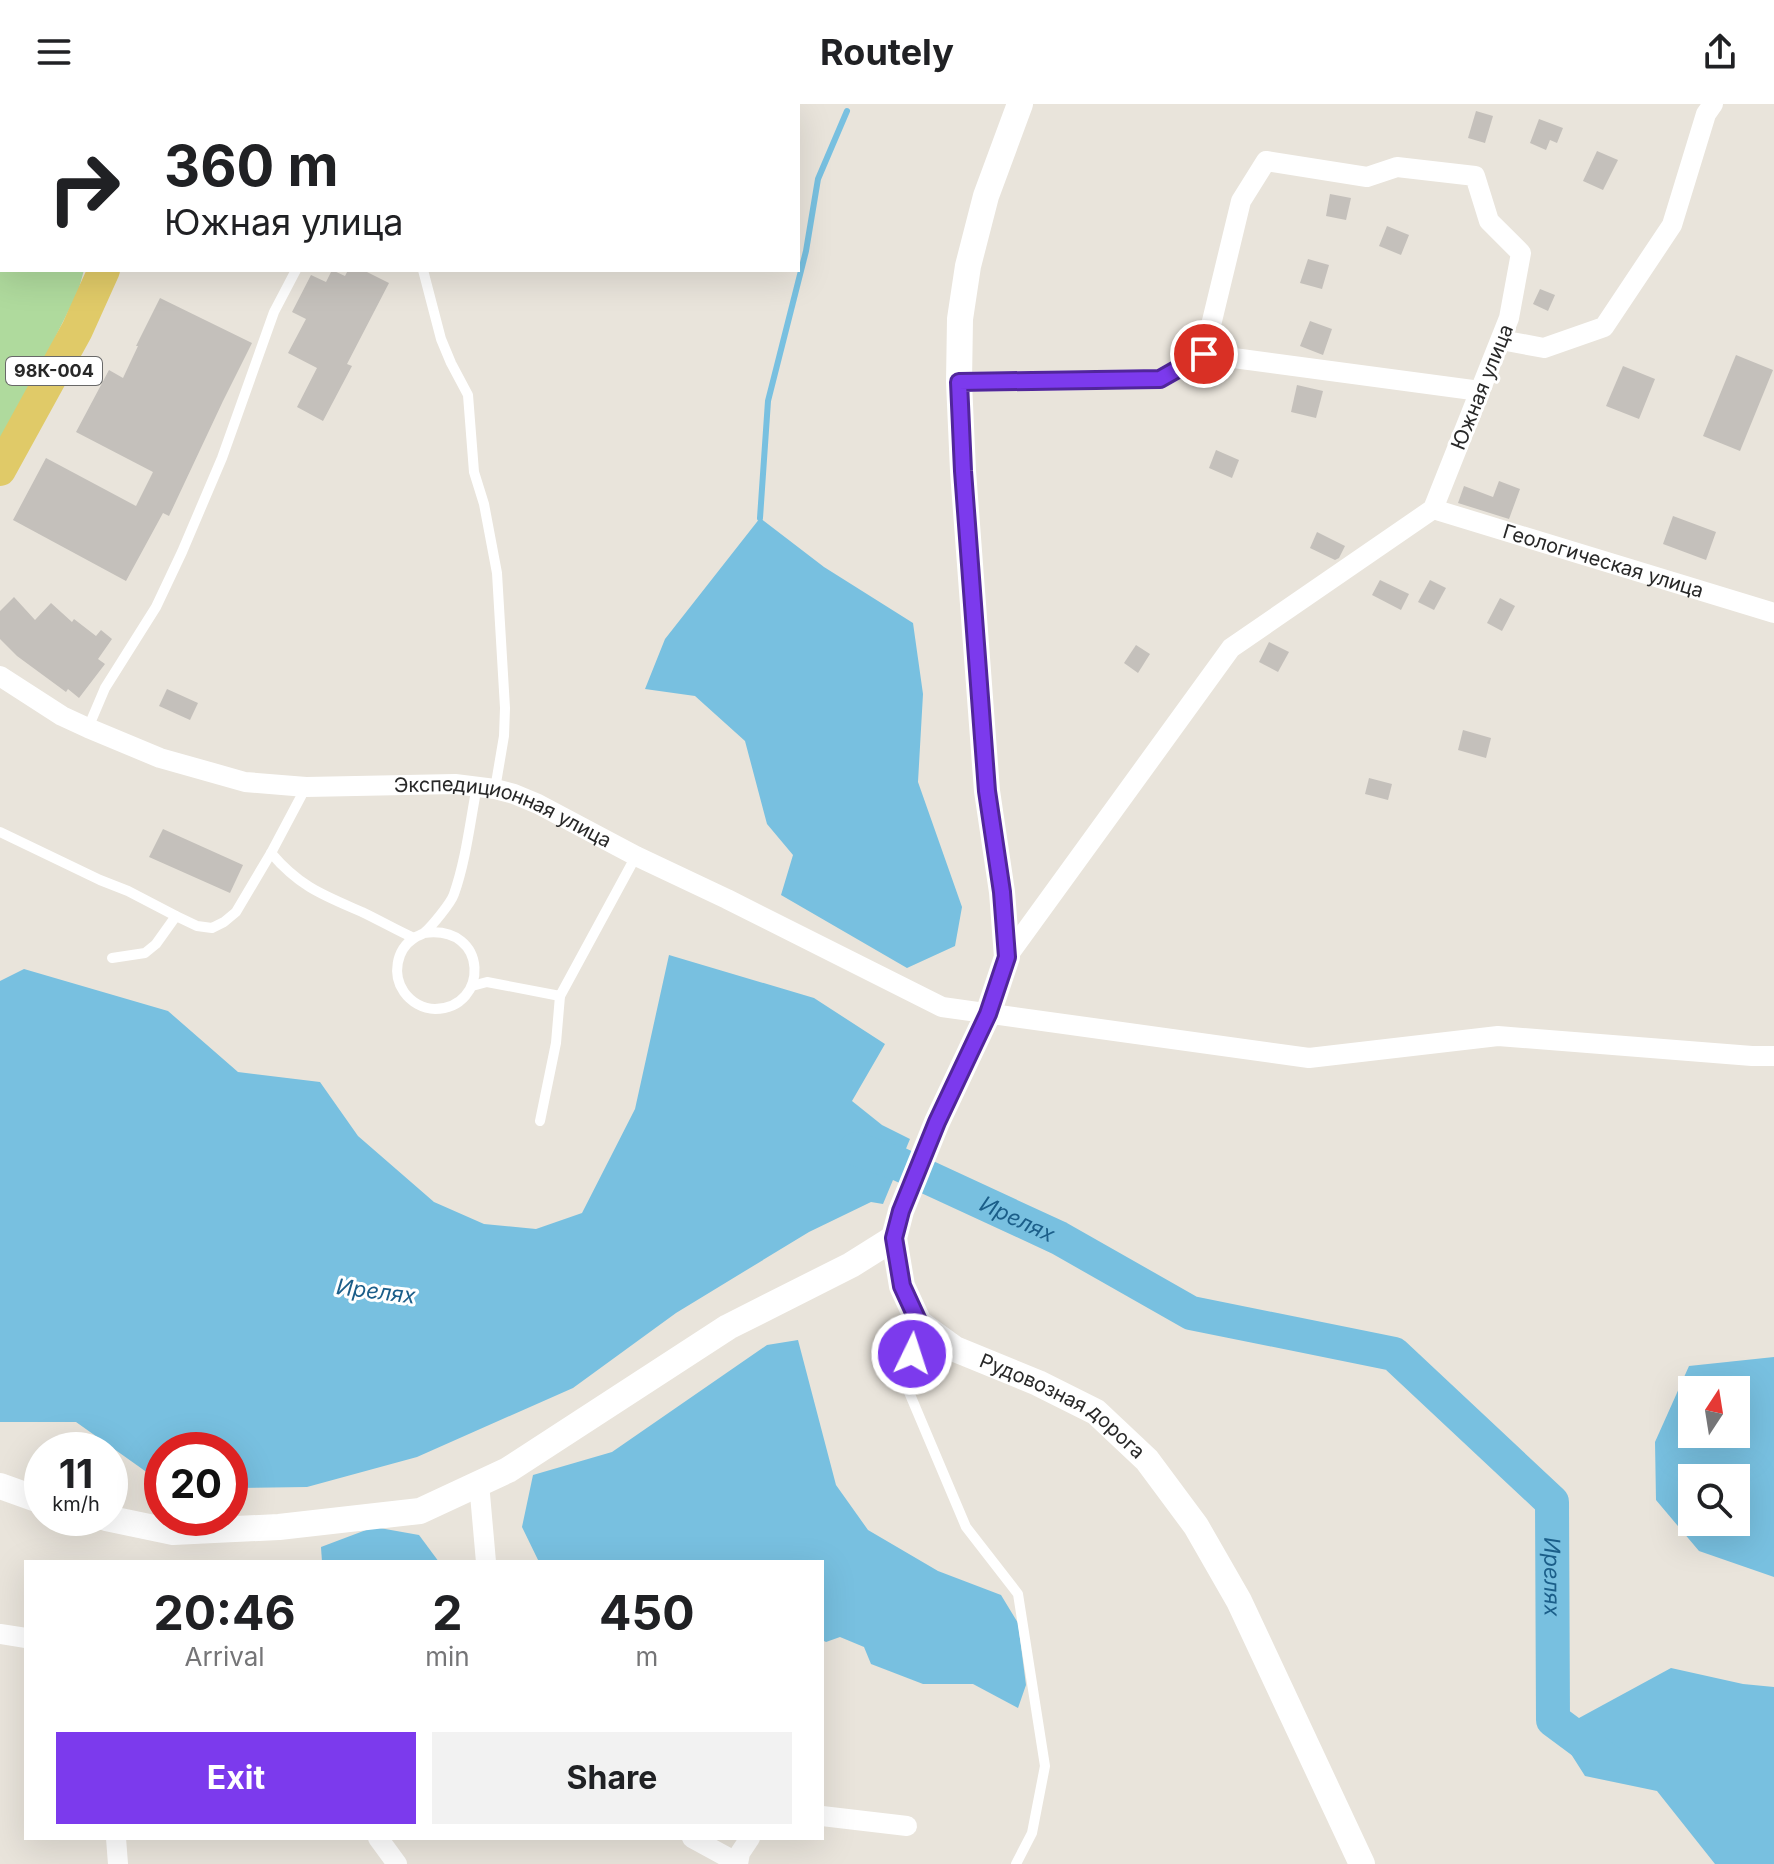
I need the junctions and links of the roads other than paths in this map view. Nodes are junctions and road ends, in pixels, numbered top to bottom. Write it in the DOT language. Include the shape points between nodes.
graph roads {
  1 [pos="1020,104"];
  2 [pos="1713,104"];
  3 [pos="103,272"];
  4 [pos="295,272"];
  5 [pos="424,272"];
  6 [pos="1501,340"];
  7 [pos="1204,354"];
  8 [pos="959,382"];
  9 [pos="1480,391"];
  10 [pos="0,470"];
  11 [pos="1433,509"];
  12 [pos="1774,613"];
  13 [pos="0,676"];
  14 [pos="88,728"];
  15 [pos="306,787"];
  16 [pos="486,787"];
  17 [pos="0,832"];
  18 [pos="271,853"];
  19 [pos="636,856"];
  20 [pos="176,916"];
  21 [pos="419,936"];
  22 [pos="1007,957"];
  23 [pos="112,958"];
  24 [pos="472,986"];
  25 [pos="560,996"];
  26 [pos="988,1014"];
  27 [pos="1774,1056"];
  28 [pos="540,1121"];
  29 [pos="894,1238"];
  30 [pos="919,1323"];
  31 [pos="479,1483"];
  32 [pos="0,1486"];
  33 [pos="24,1495"];
  34 [pos="128,1523"];
  35 [pos="486,1560"];
  36 [pos="0,1634"];
  37 [pos="24,1638"];
  38 [pos="824,1816"];
  39 [pos="907,1826"];
  40 [pos="116,1840"];
  41 [pos="379,1840"];
  42 [pos="696,1840"];
  43 [pos="749,1840"];
  44 [pos="118,1864"];
  45 [pos="397,1864"];
  46 [pos="738,1864"];
  47 [pos="1016,1864"];
  48 [pos="1362,1864"];
  1 -- 8 [label="street, Рудовозная дорога" via="986,196 968,266"];
  2 -- 6 [label="street" via="1672,225 1604,327 1544,348"];
  3 -- 10 [label="main road, 98К-004"];
  4 -- 14 [label="lane" via="274,312 182,552"];
  5 -- 16 [label="lane" via="441,339 468,395 474,472 497,573 504,736"];
  6 -- 7 [label="street, Южная улица" via="1521,253 1489,221 1475,176 1397,167 1367,177 1266,161 1241,201"];
  6 -- 9 [label="street, Южная улица"];
  7 -- 8 [label="street" via="1160,379"];
  7 -- 9 [label="street"];
  8 -- 22 [label="street, Рудовозная дорога" via="987,791"];
  9 -- 11 [label="street, Южная улица"];
  11 -- 12 [label="street, Геологическая улица"];
  11 -- 22 [label="street" via="1231,648"];
  13 -- 14 [label="street, Экспедиционная улица"];
  14 -- 15 [label="street, Экспедиционная улица" via="160,758 245,782"];
  15 -- 16 [label="street, Экспедиционная улица"];
  15 -- 18 [label="lane"];
  16 -- 19 [label="street, Экспедиционная улица" via="538,804"];
  16 -- 21 [label="lane" via="453,897"];
  17 -- 20 [label="lane"];
  18 -- 20 [label="lane" via="236,912 224,922 212,928"];
  18 -- 21 [label="lane" via="299,881 333,901"];
  19 -- 25 [label="lane"];
  19 -- 26 [label="street, Экспедиционная улица" via="942,1007"];
  20 -- 23 [label="lane" via="145,953"];
  21 -- 24 [label="lane" via="437,931 460,940 474,961"];
  21 -- 24 [label="lane" via="405,946 397,969 411,1000 445,1008"];
  22 -- 26 [label="street, Рудовозная дорога"];
  24 -- 25 [label="lane" via="487,982"];
  25 -- 28 [label="lane"];
  26 -- 27 [label="street, Экспедиционная улица" via="1309,1058 1498,1036"];
  26 -- 29 [label="street, Рудовозная дорога" via="928,1146"];
  29 -- 30 [label="street, Рудовозная дорога" via="902,1286"];
  29 -- 31 [label="street" via="728,1327 508,1470"];
  30 -- 47 [label="lane" via="906,1385 966,1527 1018,1594 1045,1766 1032,1833"];
  30 -- 48 [label="street, Рудовозная дорога" via="955,1349 1096,1412 1147,1460 1196,1526 1239,1601"];
  31 -- 34 [label="street" via="420,1511 279,1527 173,1532"];
  31 -- 35 [label="street"];
  32 -- 33 [label="street"];
  36 -- 37 [label="street"];
  38 -- 39 [label="street"];
  40 -- 44 [label="street"];
  41 -- 45 [label="street"];
  42 -- 46 [label="street"];
  43 -- 46 [label="street"];
}
